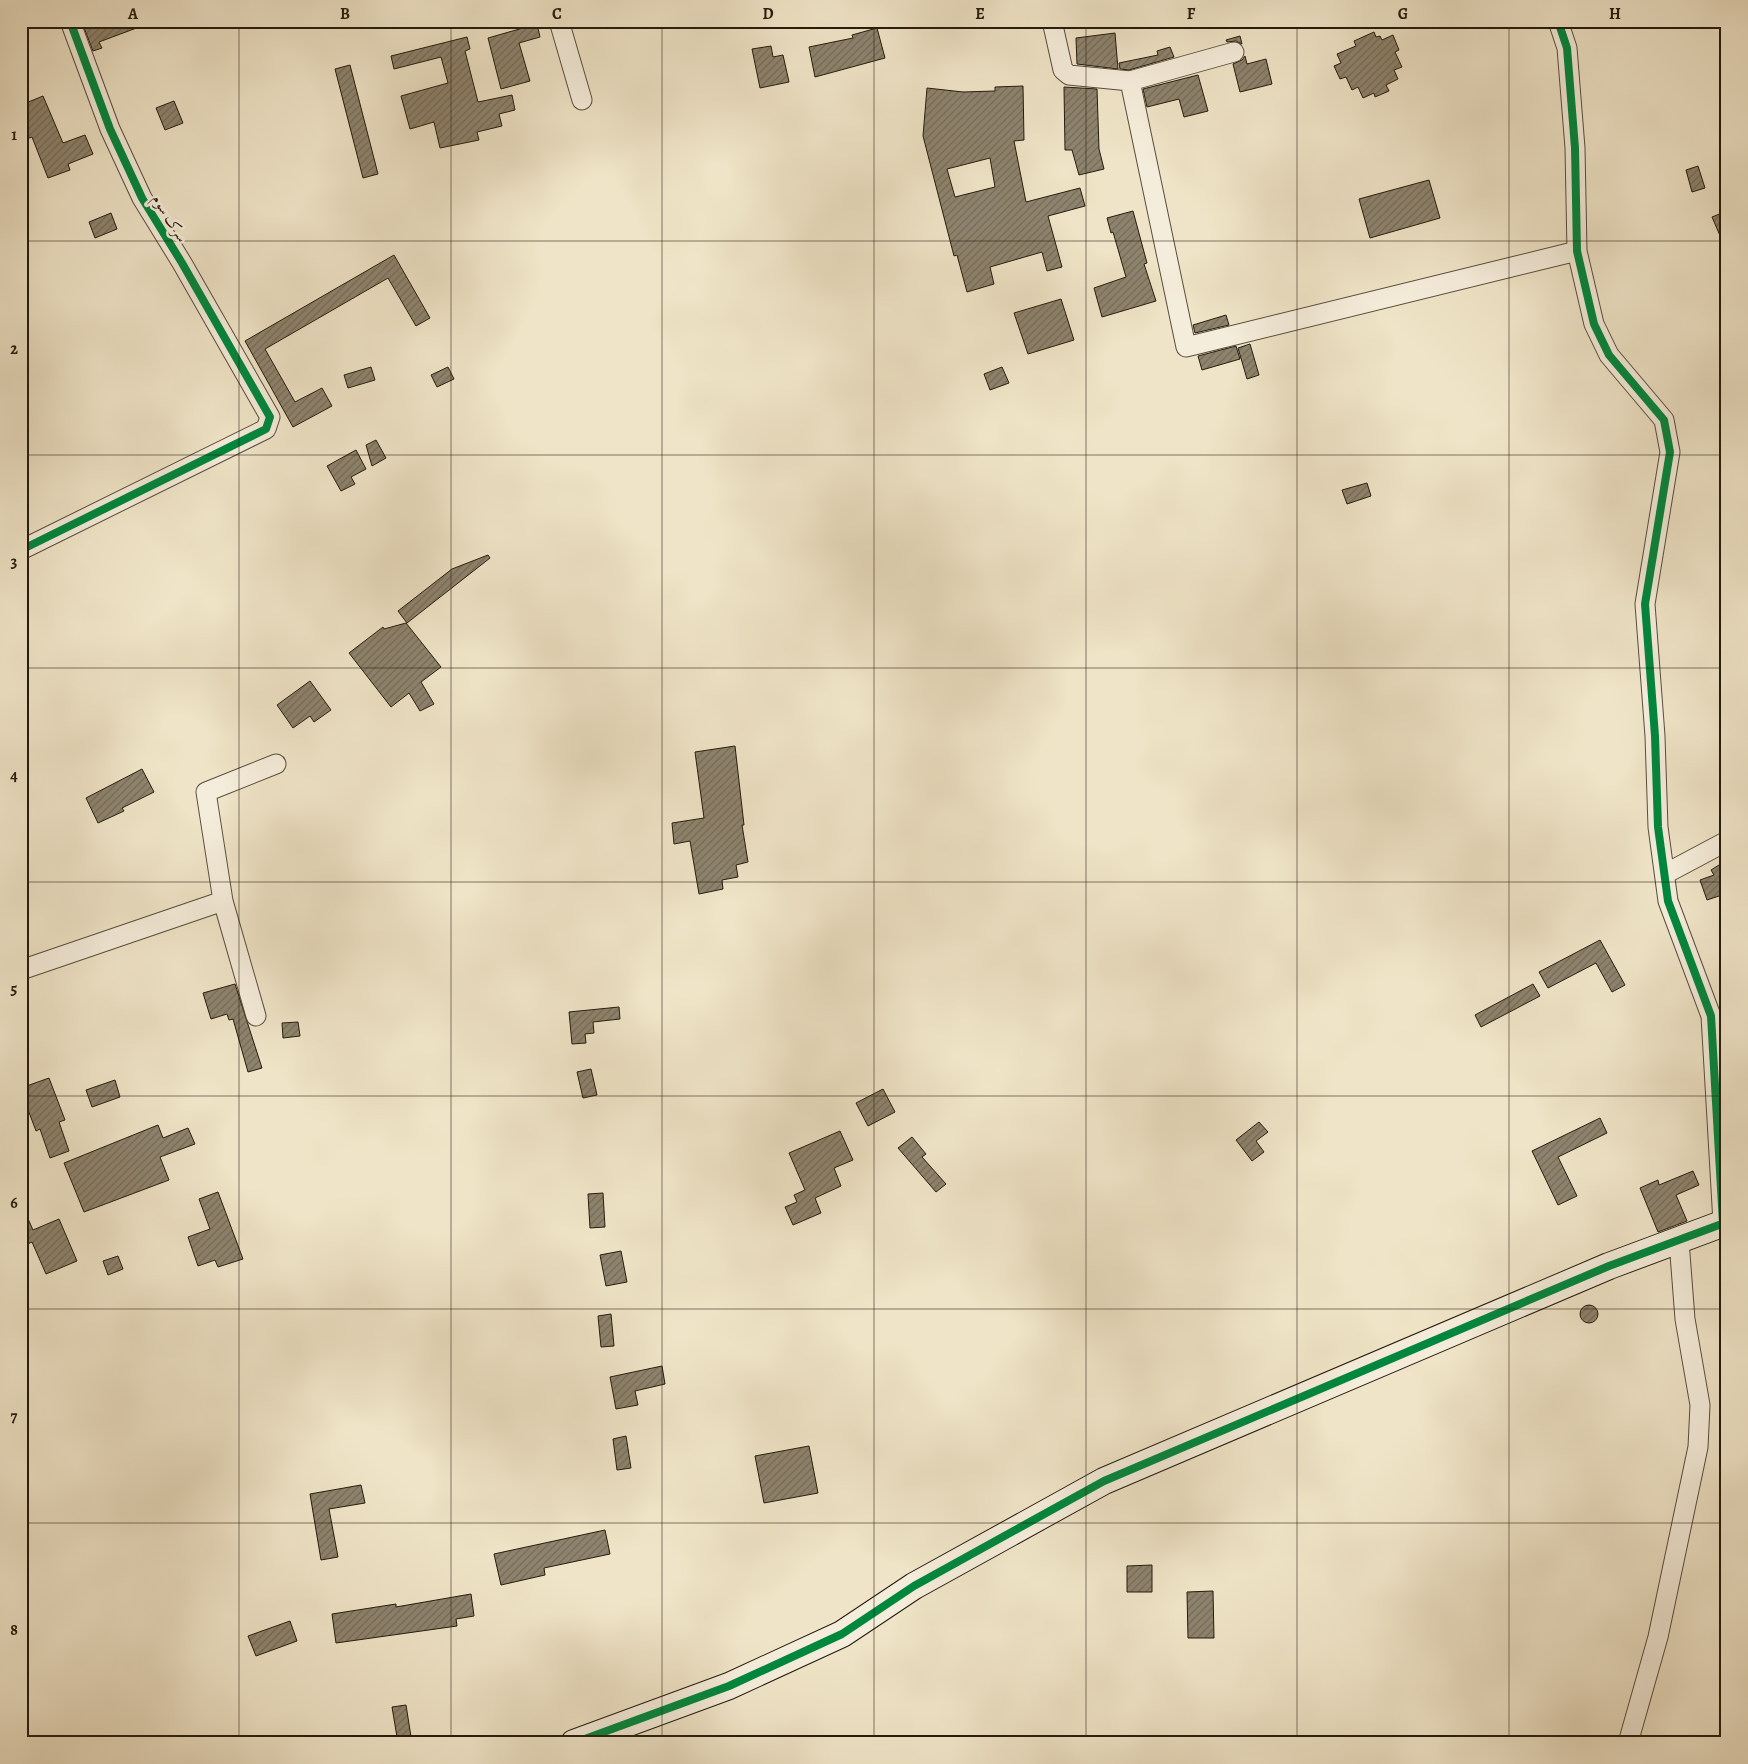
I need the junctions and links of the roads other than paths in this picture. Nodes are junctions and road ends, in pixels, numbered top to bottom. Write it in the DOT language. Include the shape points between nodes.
graph roads {
  1 [pos="70,21"];
  2 [pos="559,21"];
  3 [pos="1052,21"];
  4 [pos="1558,21"];
  5 [pos="1234,52"];
  6 [pos="1130,81"];
  7 [pos="582,100"];
  8 [pos="1577,250"];
  9 [pos="21,550"];
  10 [pos="276,764"];
  11 [pos="1727,841"];
  12 [pos="1664,874"];
  13 [pos="223,901"];
  14 [pos="21,970"];
  15 [pos="256,1016"];
  16 [pos="1725,1222"];
  17 [pos="1679,1241"];
  18 [pos="574,1743"];
  19 [pos="1628,1743"];
  1 -- 9 [label="street, سرک سوم" via="110,130 142,198 270,417 266,429"];
  2 -- 7 [label="street"];
  3 -- 6 [label="street" via="1064,70 1069,75"];
  4 -- 8 [label="street" via="1567,48 1576,148"];
  5 -- 6 [label="street"];
  6 -- 8 [label="street" via="1186,347"];
  8 -- 12 [label="street" via="1594,324 1609,356 1664,420 1670,452 1645,604 1656,736 1658,827"];
  10 -- 13 [label="street" via="206,792"];
  11 -- 12 [label="street"];
  12 -- 16 [label="street" via="1668,901 1711,1016"];
  13 -- 14 [label="street"];
  13 -- 15 [label="street"];
  16 -- 17 [label="street"];
  17 -- 18 [label="street" via="1610,1266 1104,1481 914,1586 842,1634 729,1686"];
  17 -- 19 [label="street" via="1685,1319 1700,1405 1698,1447 1658,1638"];
}
